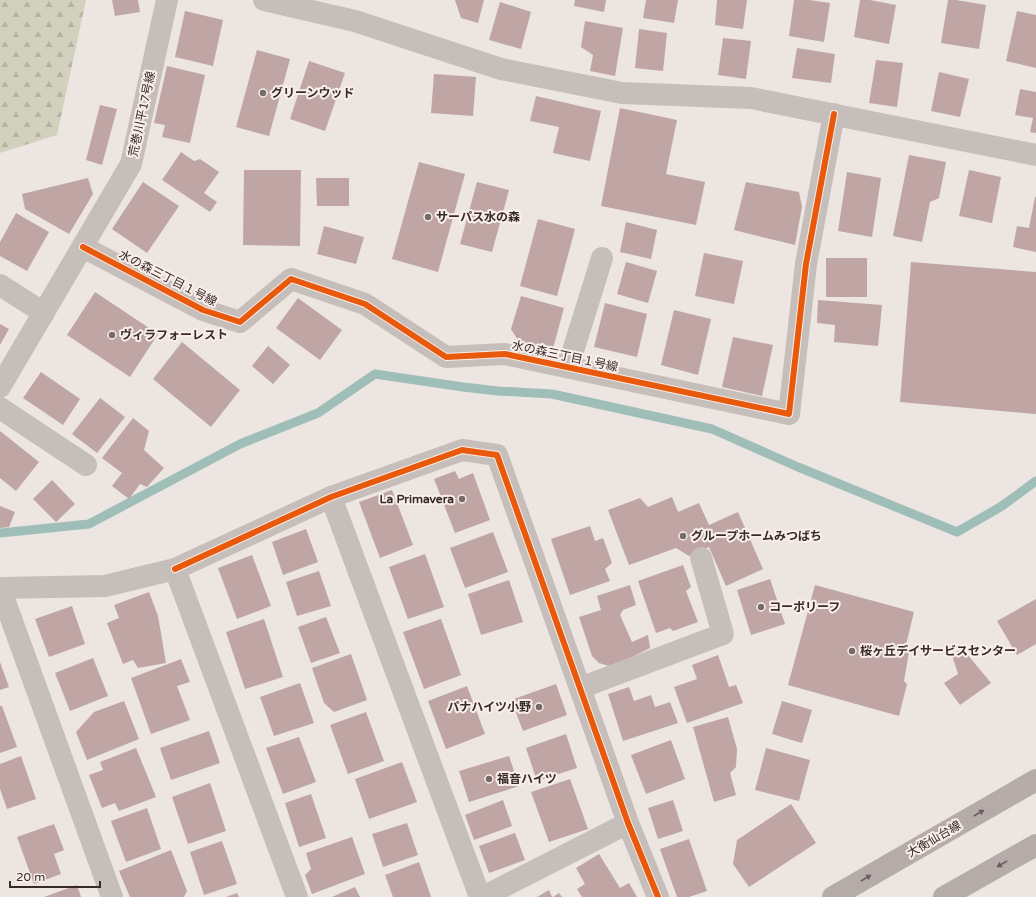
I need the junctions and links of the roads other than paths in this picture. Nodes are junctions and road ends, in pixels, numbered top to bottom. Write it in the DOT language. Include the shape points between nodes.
graph roads {
  1 [pos="167,0"];
  2 [pos="264,0"];
  3 [pos="834,114"];
  4 [pos="1036,155"];
  5 [pos="83,247"];
  6 [pos="602,258"];
  7 [pos="0,285"];
  8 [pos="44,313"];
  9 [pos="568,368"];
  10 [pos="0,387"];
  11 [pos="0,408"];
  12 [pos="86,465"];
  13 [pos="331,497"];
  14 [pos="701,558"];
  15 [pos="175,569"];
  16 [pos="0,588"];
  17 [pos="580,688"];
  18 [pos="1036,780"];
  19 [pos="628,823"];
  20 [pos="1036,845"];
  21 [pos="112,897"];
  22 [pos="297,897"];
  23 [pos="482,897"];
  24 [pos="658,897"];
  25 [pos="833,897"];
  26 [pos="944,897"];
  1 -- 5 [label="street, 荒巻川平17号線" via="131,164"];
  2 -- 3 [label="street" via="355,21 501,69 539,77 622,93 751,98"];
  3 -- 4 [label="street"];
  3 -- 9 [label="street, 水の森三丁目１号線" via="806,264 790,414"];
  5 -- 8 [label="street, 荒巻川平17号線"];
  5 -- 9 [label="street, 水の森三丁目１号線" via="203,310 240,322 291,279 365,304 446,357 505,354"];
  6 -- 9 [label="street"];
  7 -- 8 [label="street"];
  8 -- 10 [label="street, 荒巻川平17号線"];
  11 -- 12 [label="street"];
  13 -- 15 [label="street"];
  13 -- 17 [label="street" via="462,450 497,455"];
  13 -- 23 [label="street"];
  14 -- 17 [label="street" via="723,634"];
  15 -- 16 [label="street" via="105,586"];
  15 -- 22 [label="street"];
  16 -- 21 [label="street"];
  17 -- 19 [label="street"];
  25 -- 18 [label="main road, 大衡仙台線, one-way"];
  19 -- 23 [label="street"];
  19 -- 24 [label="street"];
  20 -- 26 [label="main road, one-way"];
}
